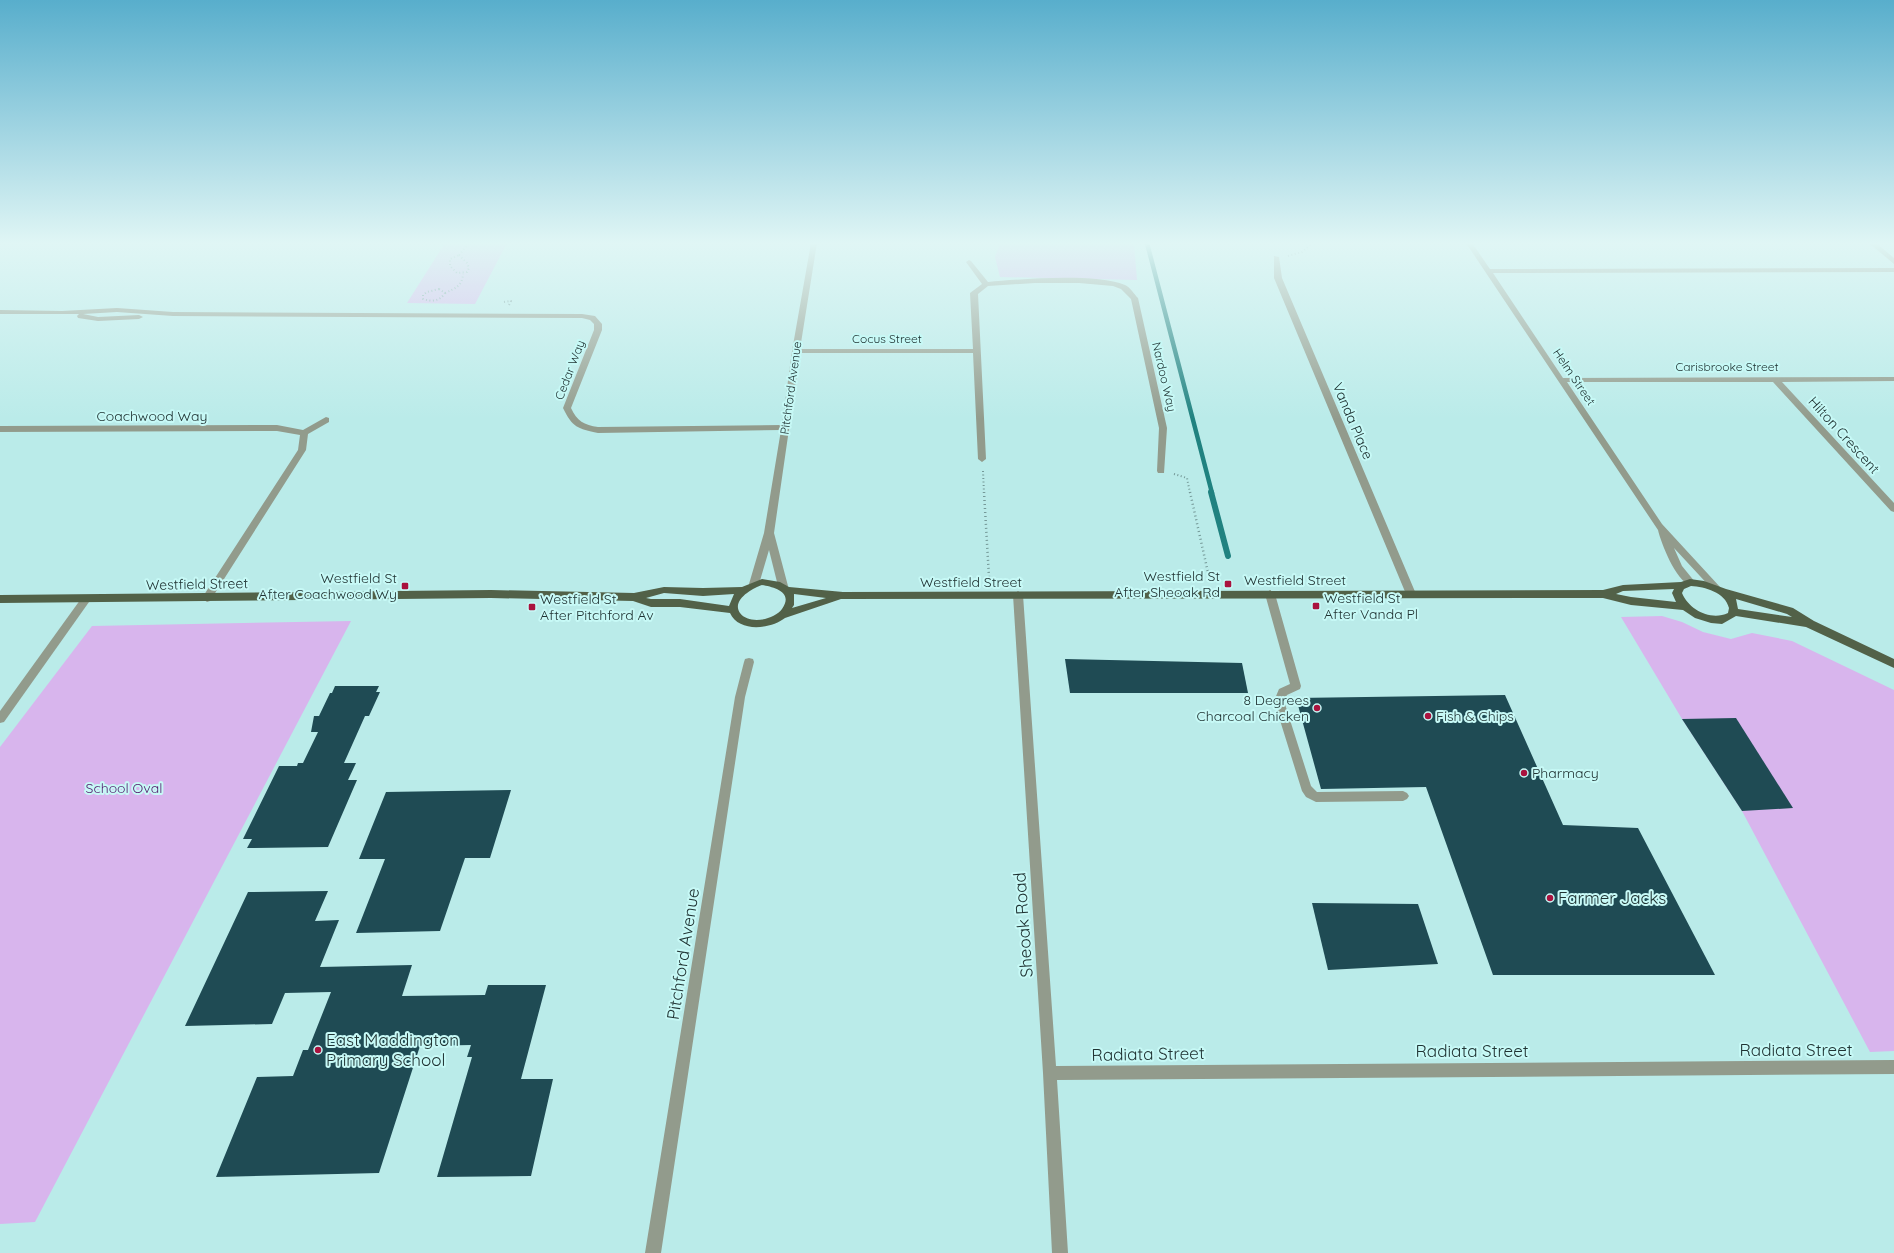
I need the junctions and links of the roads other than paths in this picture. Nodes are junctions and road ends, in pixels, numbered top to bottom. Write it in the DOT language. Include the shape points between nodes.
graph roads {
  1 [pos="804,301"];
  2 [pos="975,301"];
  3 [pos="1135,301"];
  4 [pos="1288,301"];
  5 [pos="1507,301"];
  6 [pos="0,312"];
  7 [pos="62,313"];
  8 [pos="173,314"];
  9 [pos="796,351"];
  10 [pos="978,351"];
  11 [pos="1894,378"];
  12 [pos="1775,379"];
  13 [pos="1560,380"];
  14 [pos="326,420"];
  15 [pos="786,426"];
  16 [pos="0,429"];
  17 [pos="304,433"];
  18 [pos="982,459"];
  19 [pos="1161,471"];
  20 [pos="1894,509"];
  21 [pos="1660,526"];
  22 [pos="769,533"];
  23 [pos="1690,582"];
  24 [pos="754,584"];
  25 [pos="1680,585"];
  26 [pos="785,588"];
  27 [pos="742,590"];
  28 [pos="1719,590"];
  29 [pos="1270,594"];
  30 [pos="1411,594"];
  31 [pos="1603,594"];
  32 [pos="1018,595"];
  33 [pos="843,596"];
  34 [pos="634,597"];
  35 [pos="207,598"];
  36 [pos="0,599"];
  37 [pos="86,599"];
  38 [pos="1683,606"];
  39 [pos="734,610"];
  40 [pos="1734,612"];
  41 [pos="785,614"];
  42 [pos="1810,624"];
  43 [pos="749,662"];
  44 [pos="1894,664"];
  45 [pos="0,719"];
  46 [pos="1403,796"];
  47 [pos="1894,1067"];
  48 [pos="1050,1073"];
  49 [pos="653,1253"];
  50 [pos="1060,1253"];
  1 -- 9 [label="street, Pitchford Avenue"];
  2 -- 10 [label="street"];
  3 -- 19 [label="street, Nardoo Way" via="1163,428"];
  4 -- 30 [label="street, Vanda Place"];
  5 -- 13 [label="street, Helm Street"];
  6 -- 7 [label="street"];
  7 -- 8 [label="street, Cedar Way" via="117,310"];
  7 -- 8 [label="street, Cedar Way" via="108,319"];
  8 -- 15 [label="street, Cedar Way" via="582,316 592,318 598,324 598,330 568,408 573,422 583,428 598,430"];
  9 -- 10 [label="street, Cocus Street"];
  9 -- 15 [label="street, Pitchford Avenue"];
  10 -- 18 [label="street"];
  11 -- 12 [label="street, Carisbrooke Street"];
  12 -- 13 [label="street, Carisbrooke Street"];
  12 -- 20 [label="street, Hilton Crescent"];
  13 -- 21 [label="street, Helm Street"];
  14 -- 17 [label="street"];
  15 -- 22 [label="street, Pitchford Avenue"];
  16 -- 17 [label="street, Coachwood Way" via="277,428"];
  17 -- 35 [label="street" via="302,450"];
  21 -- 23 [label="street, Helm Street" via="1678,568"];
  21 -- 28 [label="street, Helm Street"];
  22 -- 24 [label="street, Pitchford Avenue"];
  22 -- 26 [label="street, Pitchford Avenue"];
  23 -- 25 [label="main road, Westfield Street"];
  23 -- 28 [label="main road" via="1702,583"];
  24 -- 26 [label="main road" via="769,582"];
  24 -- 27 [label="main road"];
  25 -- 31 [label="main road, Westfield Street" via="1623,588"];
  25 -- 38 [label="main road" via="1676,595"];
  26 -- 33 [label="main road, Westfield Street"];
  26 -- 41 [label="main road" via="791,602"];
  27 -- 34 [label="main road, Westfield Street" via="664,590"];
  27 -- 39 [label="main road" via="733,603"];
  28 -- 40 [label="main road" via="1732,602"];
  28 -- 42 [label="main road" via="1790,611"];
  29 -- 30 [label="main road, Westfield Street"];
  29 -- 32 [label="main road, Westfield Street"];
  29 -- 46 [label="street" via="1296,686 1283,692 1279,701 1306,788 1316,797"];
  30 -- 31 [label="main road, Westfield Street"];
  31 -- 38 [label="main road, Westfield Street" via="1631,601"];
  32 -- 33 [label="main road, Westfield Street"];
  32 -- 48 [label="street, Sheoak Road"];
  33 -- 41 [label="main road, Westfield Street"];
  34 -- 35 [label="main road, Westfield Street" via="491,594"];
  34 -- 39 [label="main road, Westfield Street" via="652,603 680,603"];
  35 -- 37 [label="main road, Westfield Street"];
  36 -- 37 [label="main road, Westfield Street"];
  37 -- 45 [label="street"];
  38 -- 40 [label="main road" via="1699,616 1716,620 1730,617"];
  39 -- 41 [label="main road" via="743,620 760,624 778,619"];
  40 -- 42 [label="main road"];
  42 -- 44 [label="main road"];
  43 -- 49 [label="street, Pitchford Avenue" via="740,697"];
  47 -- 48 [label="street, Radiata Street"];
  48 -- 50 [label="street, Sheoak Road"];
}
